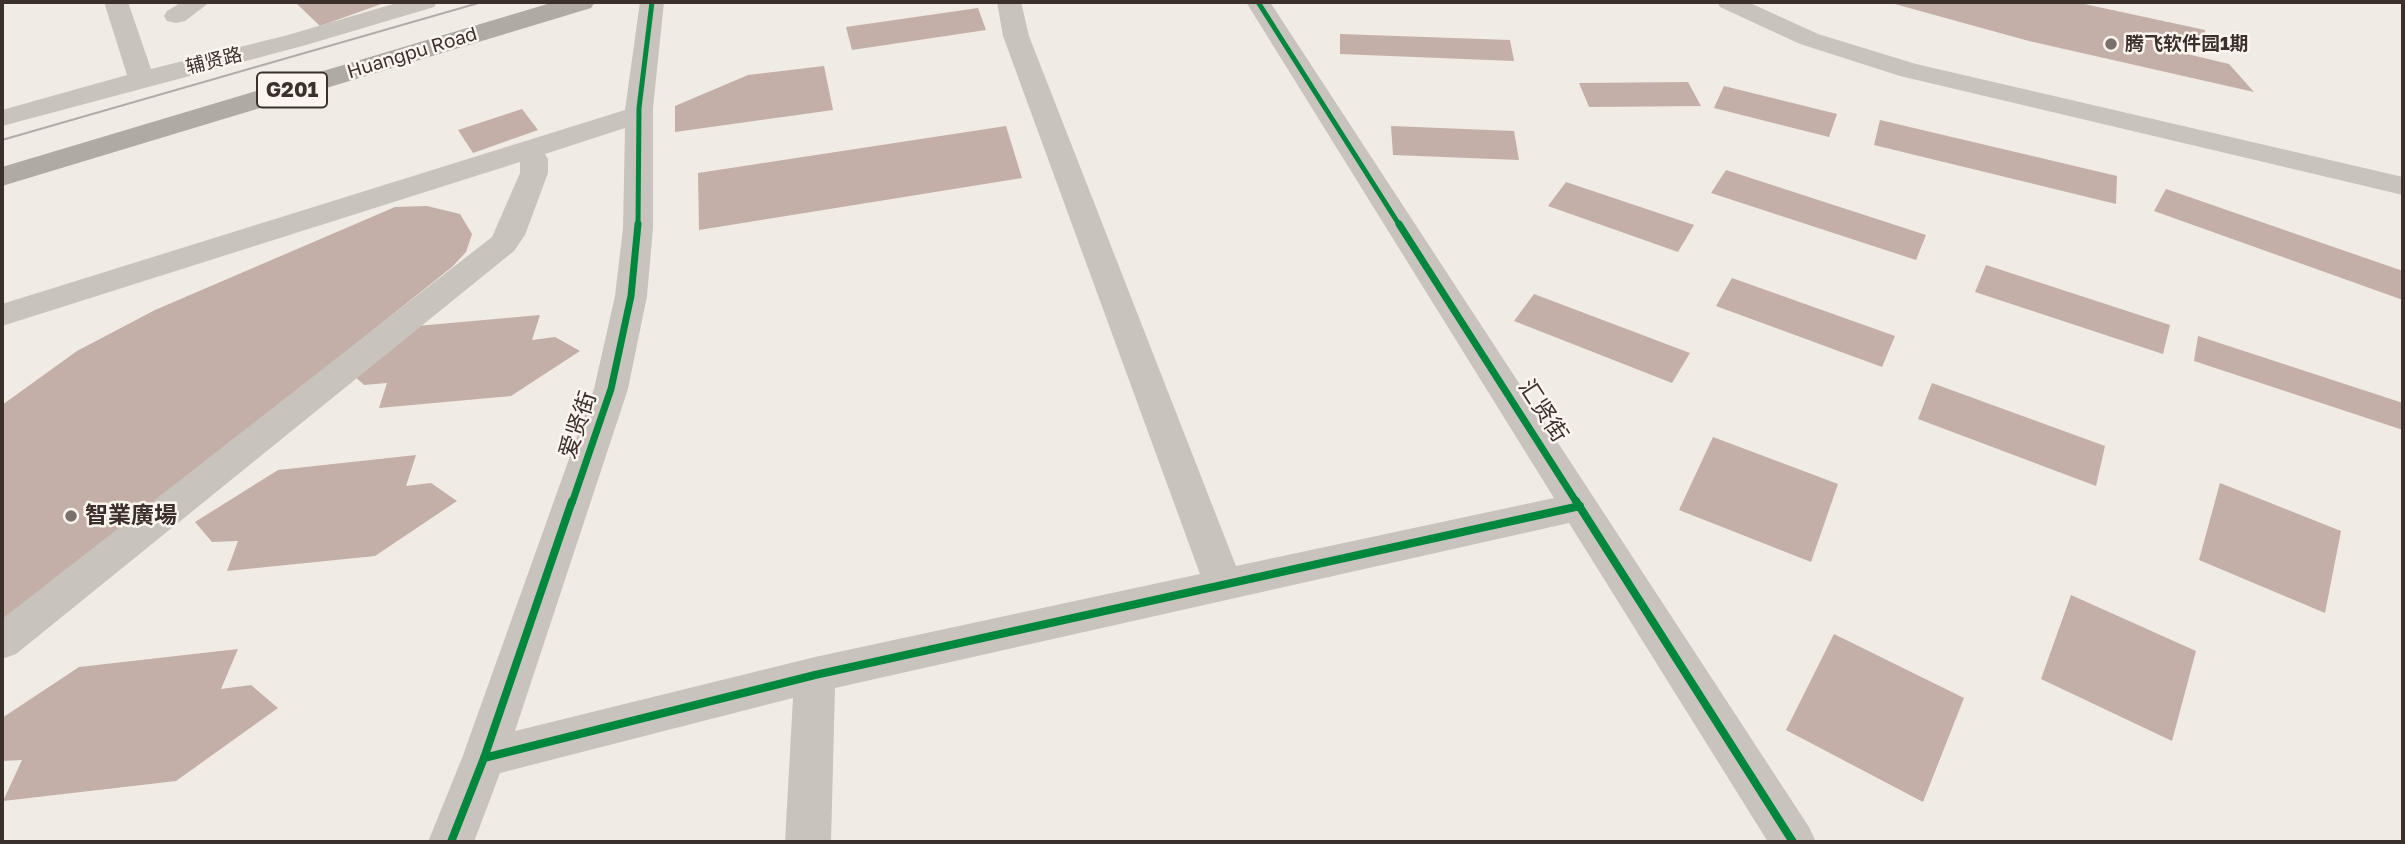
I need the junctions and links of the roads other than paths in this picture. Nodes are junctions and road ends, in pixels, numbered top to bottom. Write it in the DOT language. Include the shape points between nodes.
graph roads {
  1 [pos="198,2"];
  2 [pos="425,2"];
  3 [pos="541,2"];
  4 [pos="582,2"];
  5 [pos="652,2"];
  6 [pos="1009,2"];
  7 [pos="1258,2"];
  8 [pos="1729,2"];
  9 [pos="124,4"];
  10 [pos="176,16"];
  11 [pos="141,79"];
  12 [pos="639,115"];
  13 [pos="2,118"];
  14 [pos="525,151"];
  15 [pos="2,161"];
  16 [pos="2,177"];
  17 [pos="2403,186"];
  18 [pos="2,315"];
  19 [pos="1580,506"];
  20 [pos="1223,584"];
  21 [pos="2,642"];
  22 [pos="815,675"];
  23 [pos="484,758"];
  24 [pos="451,842"];
  25 [pos="808,842"];
  26 [pos="1793,842"];
  1 -- 10 [label="street"];
  2 -- 11 [label="street, 辅贤路"];
  3 -- 15 [label="highway, Huangpu Road / G201"];
  4 -- 16 [label="highway, Huangpu Road / G201"];
  5 -- 12 [label="street, 爱贤街"];
  6 -- 20 [label="street" via="1016,36"];
  7 -- 19 [label="street, 汇贤街"];
  8 -- 17 [label="street" via="1809,39 1909,70"];
  9 -- 11 [label="street"];
  11 -- 13 [label="street, 辅贤路"];
  12 -- 14 [label="street"];
  12 -- 23 [label="street, 爱贤街" via="637,242 611,389"];
  14 -- 18 [label="street"];
  14 -- 21 [label="street" via="534,159 534,173 503,244"];
  19 -- 20 [label="street"];
  19 -- 26 [label="street, 汇贤街"];
  20 -- 22 [label="street"];
  22 -- 23 [label="street"];
  22 -- 25 [label="street"];
  23 -- 24 [label="street, 爱贤街"];
}
